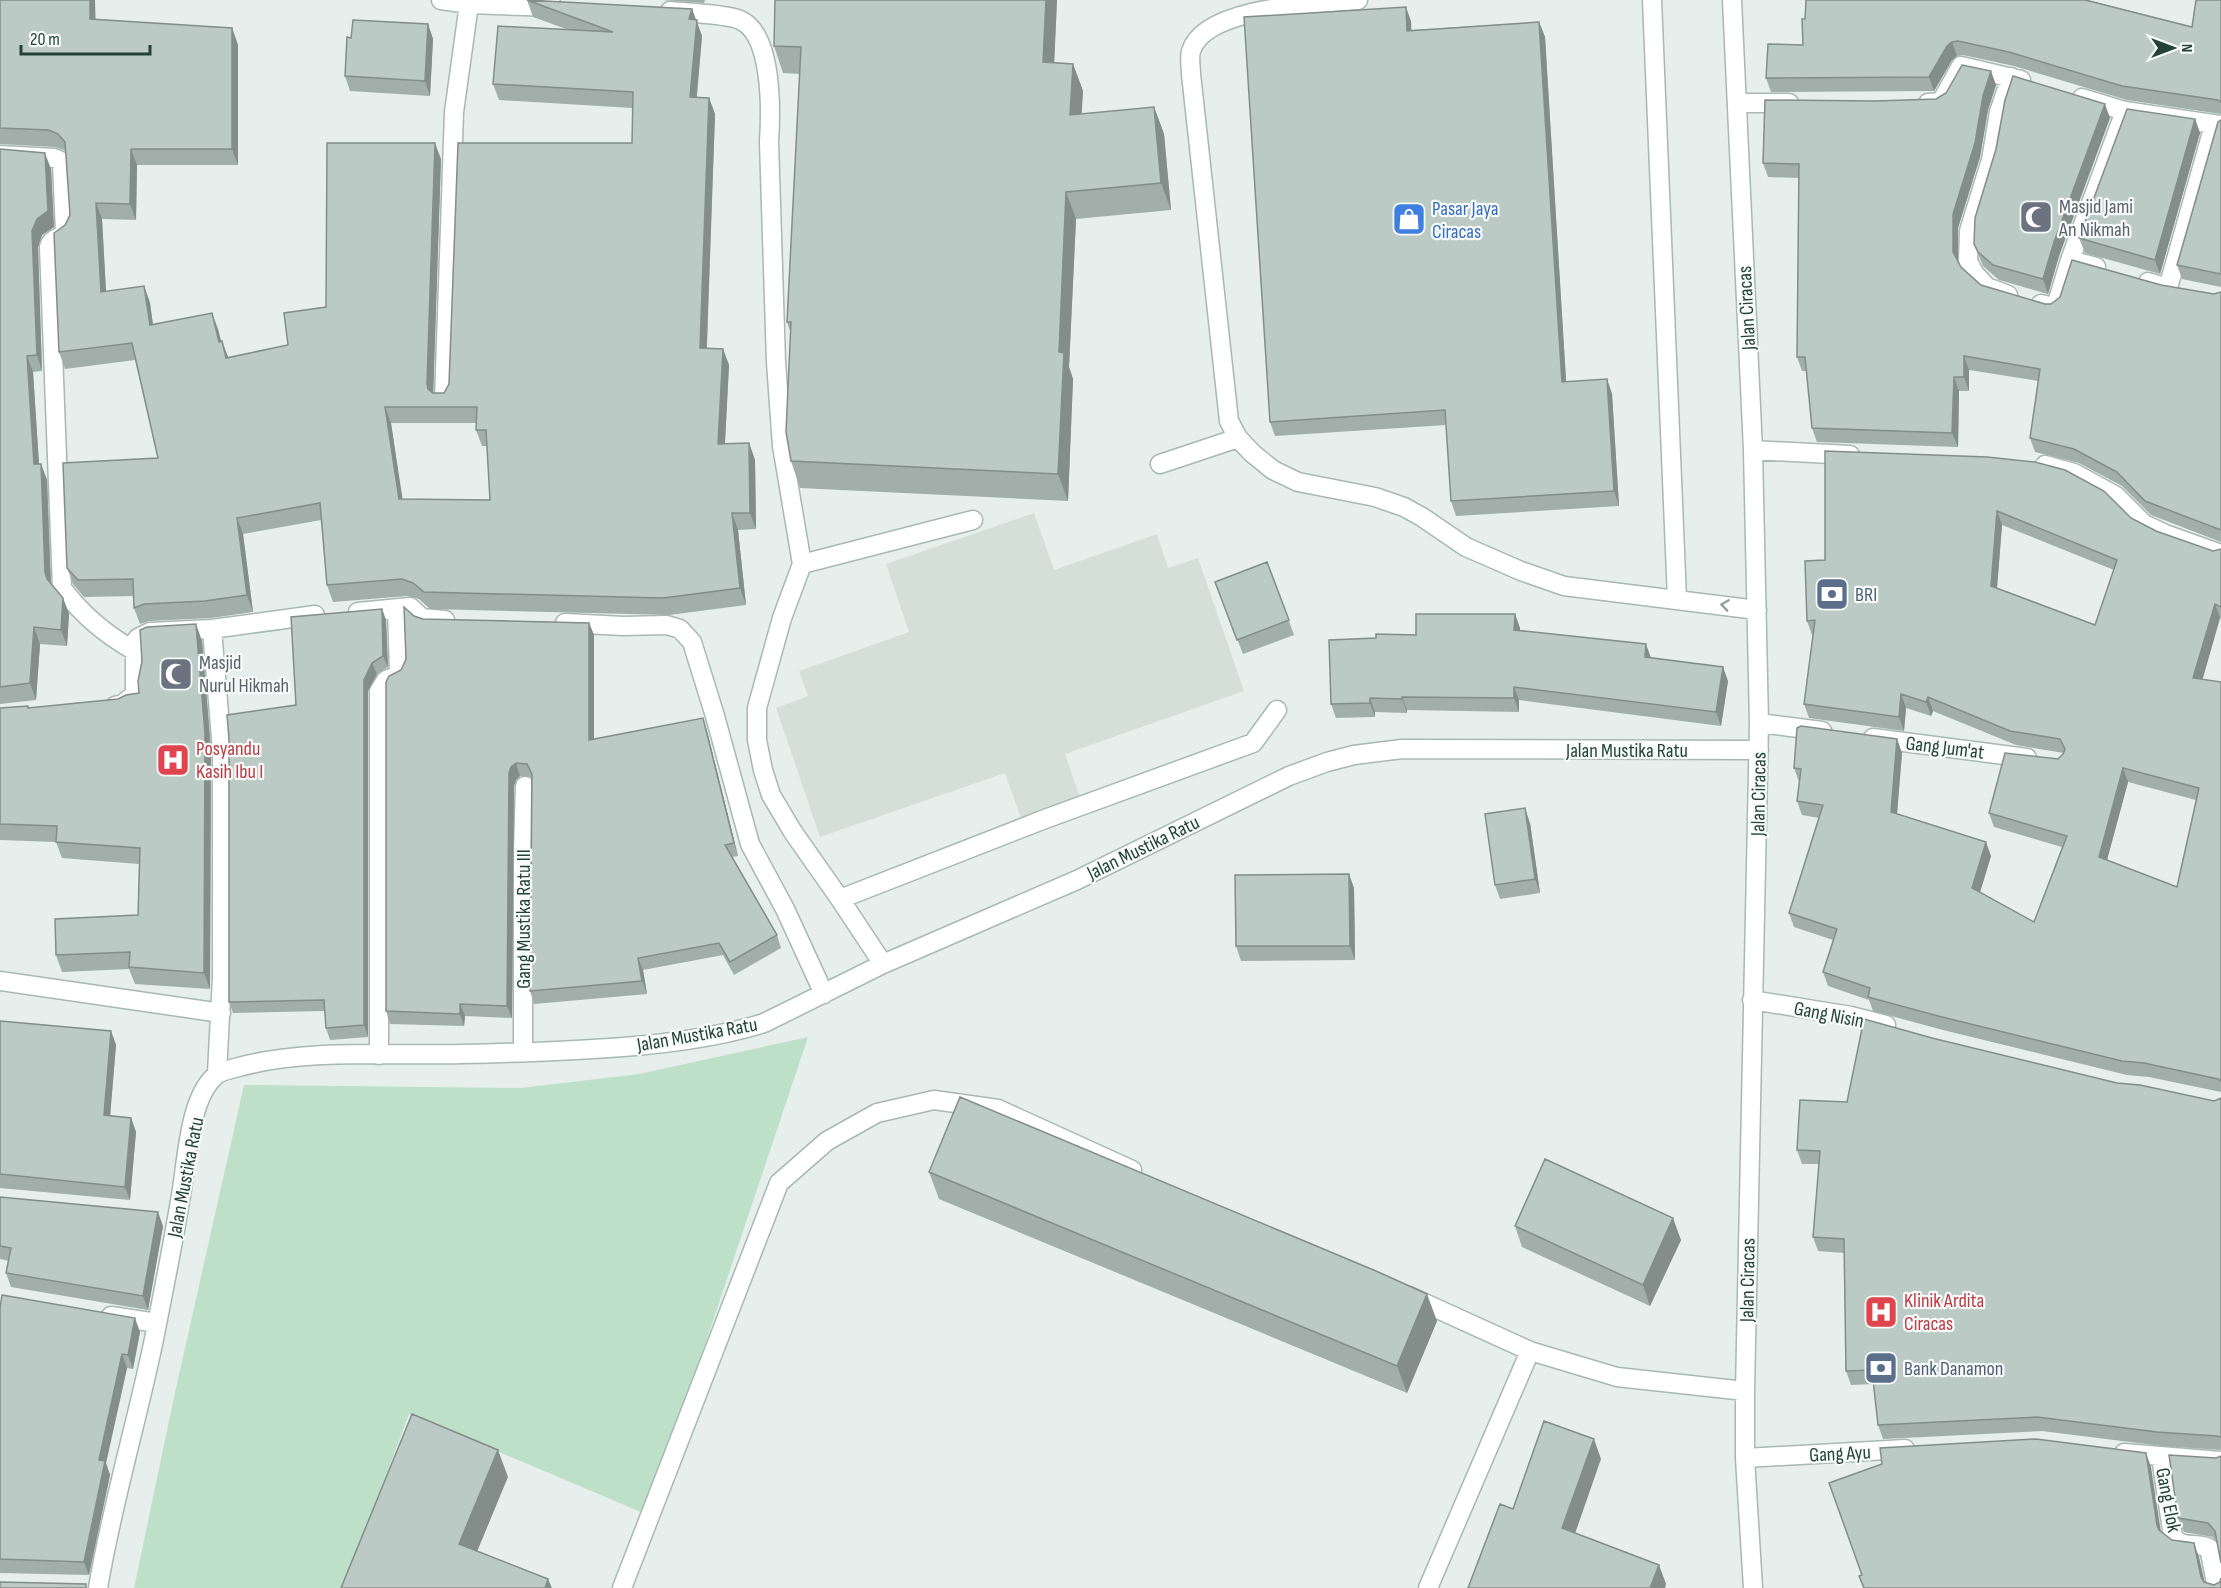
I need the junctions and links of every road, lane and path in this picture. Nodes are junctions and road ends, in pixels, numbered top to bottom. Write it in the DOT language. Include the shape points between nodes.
graph roads {
  1 [pos="441,0"];
  2 [pos="1358,0"];
  3 [pos="1652,0"];
  4 [pos="1732,0"];
  5 [pos="469,4"];
  6 [pos="576,8"];
  7 [pos="647,10"];
  8 [pos="2011,77"];
  9 [pos="2034,84"];
  10 [pos="2068,94"];
  11 [pos="1737,103"];
  12 [pos="1804,103"];
  13 [pos="1905,103"];
  14 [pos="2125,111"];
  15 [pos="2217,125"];
  16 [pos="0,155"];
  17 [pos="2070,260"];
  18 [pos="2114,272"];
  19 [pos="2136,278"];
  20 [pos="2168,288"];
  21 [pos="2187,291"];
  22 [pos="444,400"];
  23 [pos="1238,438"];
  24 [pos="1753,450"];
  25 [pos="1867,456"];
  26 [pos="2032,463"];
  27 [pos="1160,464"];
  28 [pos="973,520"];
  29 [pos="2221,554"];
  30 [pos="802,564"];
  31 [pos="1677,599"];
  32 [pos="397,609"];
  33 [pos="1757,610"];
  34 [pos="463,620"];
  35 [pos="545,622"];
  36 [pos="212,629"];
  37 [pos="135,651"];
  38 [pos="92,707"];
  39 [pos="1277,710"];
  40 [pos="1759,723"];
  41 [pos="1759,750"];
  42 [pos="2048,760"];
  43 [pos="525,786"];
  44 [pos="840,899"];
  45 [pos="883,964"];
  46 [pos="0,981"];
  47 [pos="824,994"];
  48 [pos="1752,1000"];
  49 [pos="221,1014"];
  50 [pos="1907,1032"];
  51 [pos="523,1052"];
  52 [pos="379,1055"];
  53 [pos="217,1073"];
  54 [pos="1150,1178"];
  55 [pos="155,1214"];
  56 [pos="177,1216"];
  57 [pos="1389,1287"];
  58 [pos="90,1312"];
  59 [pos="157,1323"];
  60 [pos="1530,1351"];
  61 [pos="1745,1391"];
  62 [pos="1922,1448"];
  63 [pos="2106,1450"];
  64 [pos="2161,1457"];
  65 [pos="1745,1458"];
  66 [pos="2221,1461"];
  67 [pos="76,1586"];
  68 [pos="98,1587"];
  69 [pos="622,1588"];
  70 [pos="1428,1588"];
  71 [pos="1753,1588"];
  72 [pos="2217,1588"];
  1 -- 5 [label="street"];
  2 -- 23 [label="street" via="1243,15 1221,22 1203,34 1191,51 1229,421"];
  3 -- 31 [label="street"];
  4 -- 11 [label="street, Jalan Ciracas"];
  5 -- 6 [label="street"];
  5 -- 22 [label="street" via="454,112"];
  7 -- 30 [label="street" via="741,20 752,30 766,62 771,116 776,372 782,446"];
  8 -- 9 [label="street"];
  8 -- 13 [label="street" via="1961,66 1941,102"];
  8 -- 17 [label="street" via="1969,231 1968,261 1974,273 1993,290 2053,307"];
  10 -- 14 [label="street"];
  11 -- 12 [label="street"];
  11 -- 24 [label="street, Jalan Ciracas"];
  14 -- 15 [label="street"];
  14 -- 17 [label="street"];
  15 -- 20 [label="street"];
  16 -- 37 [label="street" via="54,158 62,164 65,232 49,247 62,588 91,621"];
  17 -- 18 [label="street"];
  19 -- 20 [label="street"];
  20 -- 21 [label="street"];
  23 -- 27 [label="street"];
  23 -- 31 [label="street" via="1273,470 1298,482 1375,497 1404,507 1466,547 1521,571 1564,586"];
  24 -- 25 [label="street"];
  24 -- 33 [label="street, Jalan Ciracas"];
  26 -- 29 [label="street" via="2074,473 2116,496 2144,524"];
  28 -- 30 [label="street"];
  30 -- 44 [label="street" via="757,708 757,741 771,795"];
  33 -- 31 [label="street, one-way"];
  32 -- 34 [label="street" via="410,607 428,620"];
  32 -- 36 [label="street"];
  32 -- 52 [label="street" via="399,671 379,691"];
  33 -- 40 [label="street, Jalan Ciracas"];
  35 -- 47 [label="street" via="667,625 680,629 692,642 750,844"];
  36 -- 37 [label="street" via="150,632 138,638"];
  36 -- 49 [label="street" via="222,750"];
  37 -- 38 [label="street" via="137,686 132,699 123,704"];
  39 -- 44 [label="street" via="1253,743"];
  40 -- 41 [label="street, Jalan Ciracas"];
  40 -- 42 [label="street, Gang Jum'at"];
  41 -- 45 [label="street, Jalan Mustika Ratu" via="1402,749 1354,755 1289,776 1077,880"];
  41 -- 48 [label="street, Jalan Ciracas"];
  43 -- 51 [label="street, Gang Mustika Ratu III"];
  44 -- 45 [label="street"];
  45 -- 47 [label="street, Jalan Mustika Ratu"];
  46 -- 49 [label="street"];
  47 -- 51 [label="street, Jalan Mustika Ratu" via="744,1029 635,1046"];
  48 -- 50 [label="street, Gang Nisin" via="1851,1016"];
  48 -- 61 [label="street, Jalan Ciracas"];
  49 -- 53 [label="street"];
  51 -- 52 [label="street, Jalan Mustika Ratu"];
  52 -- 53 [label="street, Jalan Mustika Ratu" via="260,1061"];
  53 -- 56 [label="street, Jalan Mustika Ratu" via="207,1084 192,1127"];
  54 -- 69 [label="street" via="998,1109 934,1100 877,1113 827,1141 778,1183"];
  55 -- 56 [label="street"];
  56 -- 59 [label="street, Jalan Mustika Ratu"];
  57 -- 60 [label="street"];
  58 -- 59 [label="street"];
  59 -- 68 [label="street, Jalan Mustika Ratu"];
  60 -- 61 [label="street" via="1617,1377"];
  60 -- 70 [label="street"];
  61 -- 65 [label="street, Jalan Ciracas"];
  62 -- 65 [label="street, Gang Ayu"];
  63 -- 64 [label="street"];
  64 -- 66 [label="street"];
  64 -- 72 [label="street, Gang Elok" via="2173,1537 2183,1544 2209,1548"];
  65 -- 71 [label="street, Jalan Ciracas"];
  67 -- 68 [label="street"];
}
